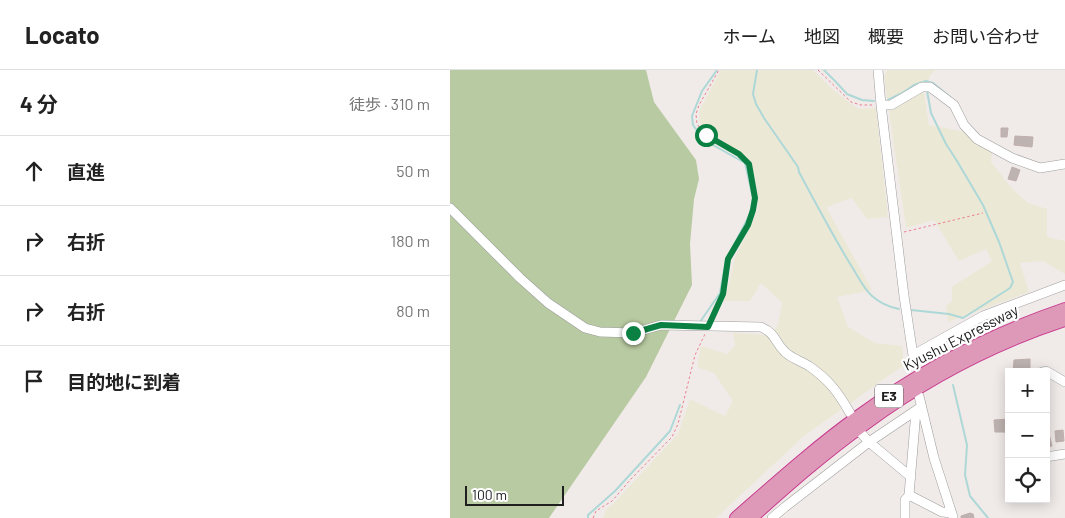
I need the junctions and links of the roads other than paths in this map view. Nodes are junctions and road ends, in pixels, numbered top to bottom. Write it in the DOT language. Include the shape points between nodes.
graph roads {
  1 [pos="878,70"];
  2 [pos="881,105"];
  3 [pos="1065,164"];
  4 [pos="450,208"];
  5 [pos="1065,285"];
  6 [pos="1065,309"];
  7 [pos="1065,320"];
  8 [pos="1050,373"];
  9 [pos="1065,382"];
  10 [pos="919,396"];
  11 [pos="919,409"];
  12 [pos="850,414"];
  13 [pos="861,433"];
  14 [pos="869,442"];
  15 [pos="1065,454"];
  16 [pos="1050,457"];
  17 [pos="911,477"];
  18 [pos="909,495"];
  19 [pos="953,516"];
  20 [pos="736,518"];
  21 [pos="751,518"];
  22 [pos="772,518"];
  23 [pos="905,518"];
  1 -- 2 [label="street"];
  2 -- 3 [label="street" via="926,87 954,104 964,125 977,139 1012,158 1040,168"];
  2 -- 5 [label="street" via="913,359 983,316"];
  4 -- 12 [label="street" via="548,303 585,328 633,333 661,325 761,327 769,330 785,352 824,377"];
  6 -- 20 [label="highway, Kyushu Expressway / E3" via="988,340 900,389 819,447"];
  7 -- 21 [label="highway, Kyushu Expressway / E3" via="991,348 904,397 825,454"];
  8 -- 9 [label="street"];
  10 -- 11 [label="street"];
  11 -- 14 [label="street"];
  11 -- 17 [label="street"];
  11 -- 19 [label="street"];
  13 -- 14 [label="street"];
  14 -- 17 [label="street"];
  14 -- 22 [label="street"];
  15 -- 16 [label="street"];
  17 -- 18 [label="street"];
  18 -- 19 [label="street"];
  18 -- 23 [label="street" via="905,500"];
}
